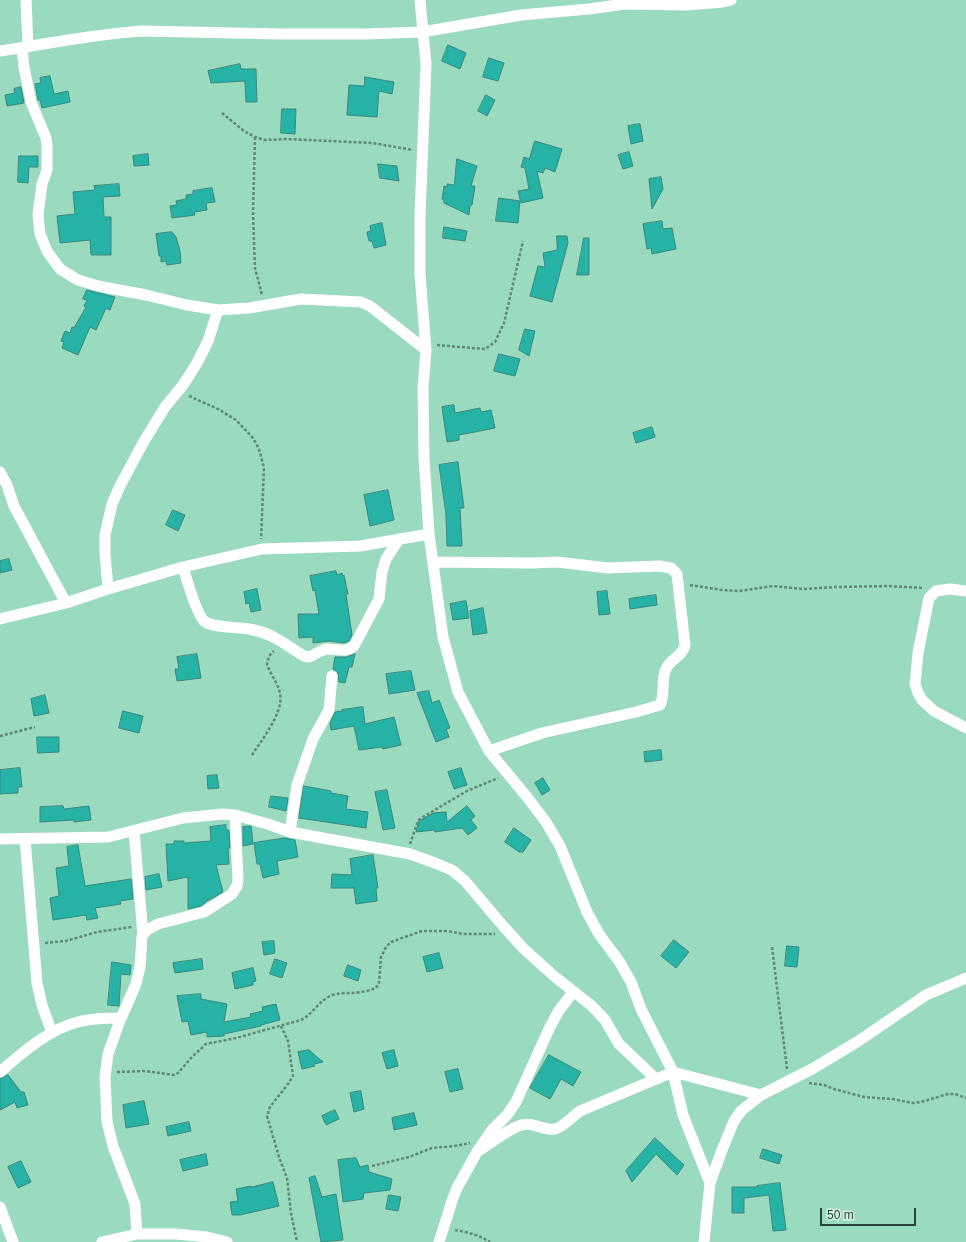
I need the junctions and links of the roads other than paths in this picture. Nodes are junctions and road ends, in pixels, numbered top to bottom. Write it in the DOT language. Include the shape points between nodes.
graph roads {
  1 [pos="26,0"];
  2 [pos="420,0"];
  3 [pos="731,0"];
  4 [pos="422,32"];
  5 [pos="25,47"];
  6 [pos="0,51"];
  7 [pos="218,310"];
  8 [pos="426,347"];
  9 [pos="0,472"];
  10 [pos="429,534"];
  11 [pos="399,539"];
  12 [pos="433,562"];
  13 [pos="183,567"];
  14 [pos="108,589"];
  15 [pos="966,591"];
  16 [pos="66,603"];
  17 [pos="0,619"];
  18 [pos="332,676"];
  19 [pos="966,728"];
  20 [pos="489,751"];
  21 [pos="234,815"];
  22 [pos="134,831"];
  23 [pos="290,832"];
  24 [pos="0,839"];
  25 [pos="25,839"];
  26 [pos="143,930"];
  27 [pos="966,978"];
  28 [pos="573,992"];
  29 [pos="121,1018"];
  30 [pos="52,1034"];
  31 [pos="0,1072"];
  32 [pos="673,1072"];
  33 [pos="656,1079"];
  34 [pos="761,1095"];
  35 [pos="477,1152"];
  36 [pos="710,1183"];
  37 [pos="0,1207"];
  38 [pos="137,1234"];
  39 [pos="14,1242"];
  40 [pos="102,1242"];
  41 [pos="227,1242"];
  42 [pos="439,1242"];
  43 [pos="704,1242"];
  1 -- 5 [label="street"];
  2 -- 4 [label="street"];
  3 -- 4 [label="street" via="687,5 625,4 589,10 521,15"];
  4 -- 5 [label="street" via="281,34 142,31"];
  4 -- 8 [label="street" via="426,64 420,274"];
  5 -- 6 [label="street"];
  5 -- 7 [label="street" via="24,67 31,102 47,145 47,170 42,184 38,215 40,234 47,251 60,269 78,280 98,286"];
  7 -- 8 [label="street" via="249,308 300,299 361,302"];
  7 -- 14 [label="street" via="208,341 197,363 143,443 112,504 105,535"];
  8 -- 10 [label="street" via="423,388 424,458"];
  9 -- 16 [label="street" via="14,506"];
  10 -- 11 [label="street"];
  10 -- 12 [label="street"];
  11 -- 13 [label="street" via="360,546 262,549"];
  11 -- 13 [label="street" via="386,559 379,599 354,646 343,650 323,650 309,657 263,632 213,625 204,621 199,614"];
  12 -- 20 [label="street" via="443,637 458,692"];
  12 -- 20 [label="street" via="552,561 608,568 660,566 671,568 677,574 685,645 682,653 666,668 660,705 542,733"];
  13 -- 14 [label="street"];
  14 -- 16 [label="street"];
  15 -- 19 [label="street" via="940,590 929,598 918,653 916,684 922,700 934,711"];
  16 -- 17 [label="street"];
  18 -- 23 [label="street" via="329,710 313,739 297,785"];
  20 -- 32 [label="street" via="527,797 560,846 587,912 631,982 640,1009"];
  21 -- 22 [label="street" via="183,818"];
  21 -- 23 [label="street"];
  21 -- 26 [label="street" via="238,880 234,891 204,912"];
  22 -- 25 [label="street" via="92,838"];
  22 -- 26 [label="street"];
  23 -- 28 [label="street" via="407,854 452,870 465,881 524,949"];
  24 -- 25 [label="street"];
  25 -- 30 [label="street" via="37,983"];
  26 -- 29 [label="street" via="136,984"];
  27 -- 34 [label="street" via="926,995 857,1042"];
  28 -- 33 [label="street" via="592,1006 605,1020 619,1044"];
  28 -- 35 [label="street" via="549,1029 516,1102"];
  29 -- 30 [label="street" via="78,1022"];
  29 -- 38 [label="street" via="108,1054 105,1072 106,1111 109,1134 135,1204"];
  30 -- 31 [label="street" via="26,1049"];
  32 -- 33 [label="street"];
  32 -- 34 [label="street"];
  32 -- 36 [label="street" via="683,1115"];
  33 -- 35 [label="street" via="580,1111 556,1129 531,1124 516,1127"];
  34 -- 36 [label="street" via="748,1104 734,1121"];
  35 -- 42 [label="street" via="453,1198"];
  36 -- 43 [label="street"];
  37 -- 39 [label="street"];
  38 -- 40 [label="street"];
  38 -- 41 [label="street" via="207,1237"];
}
